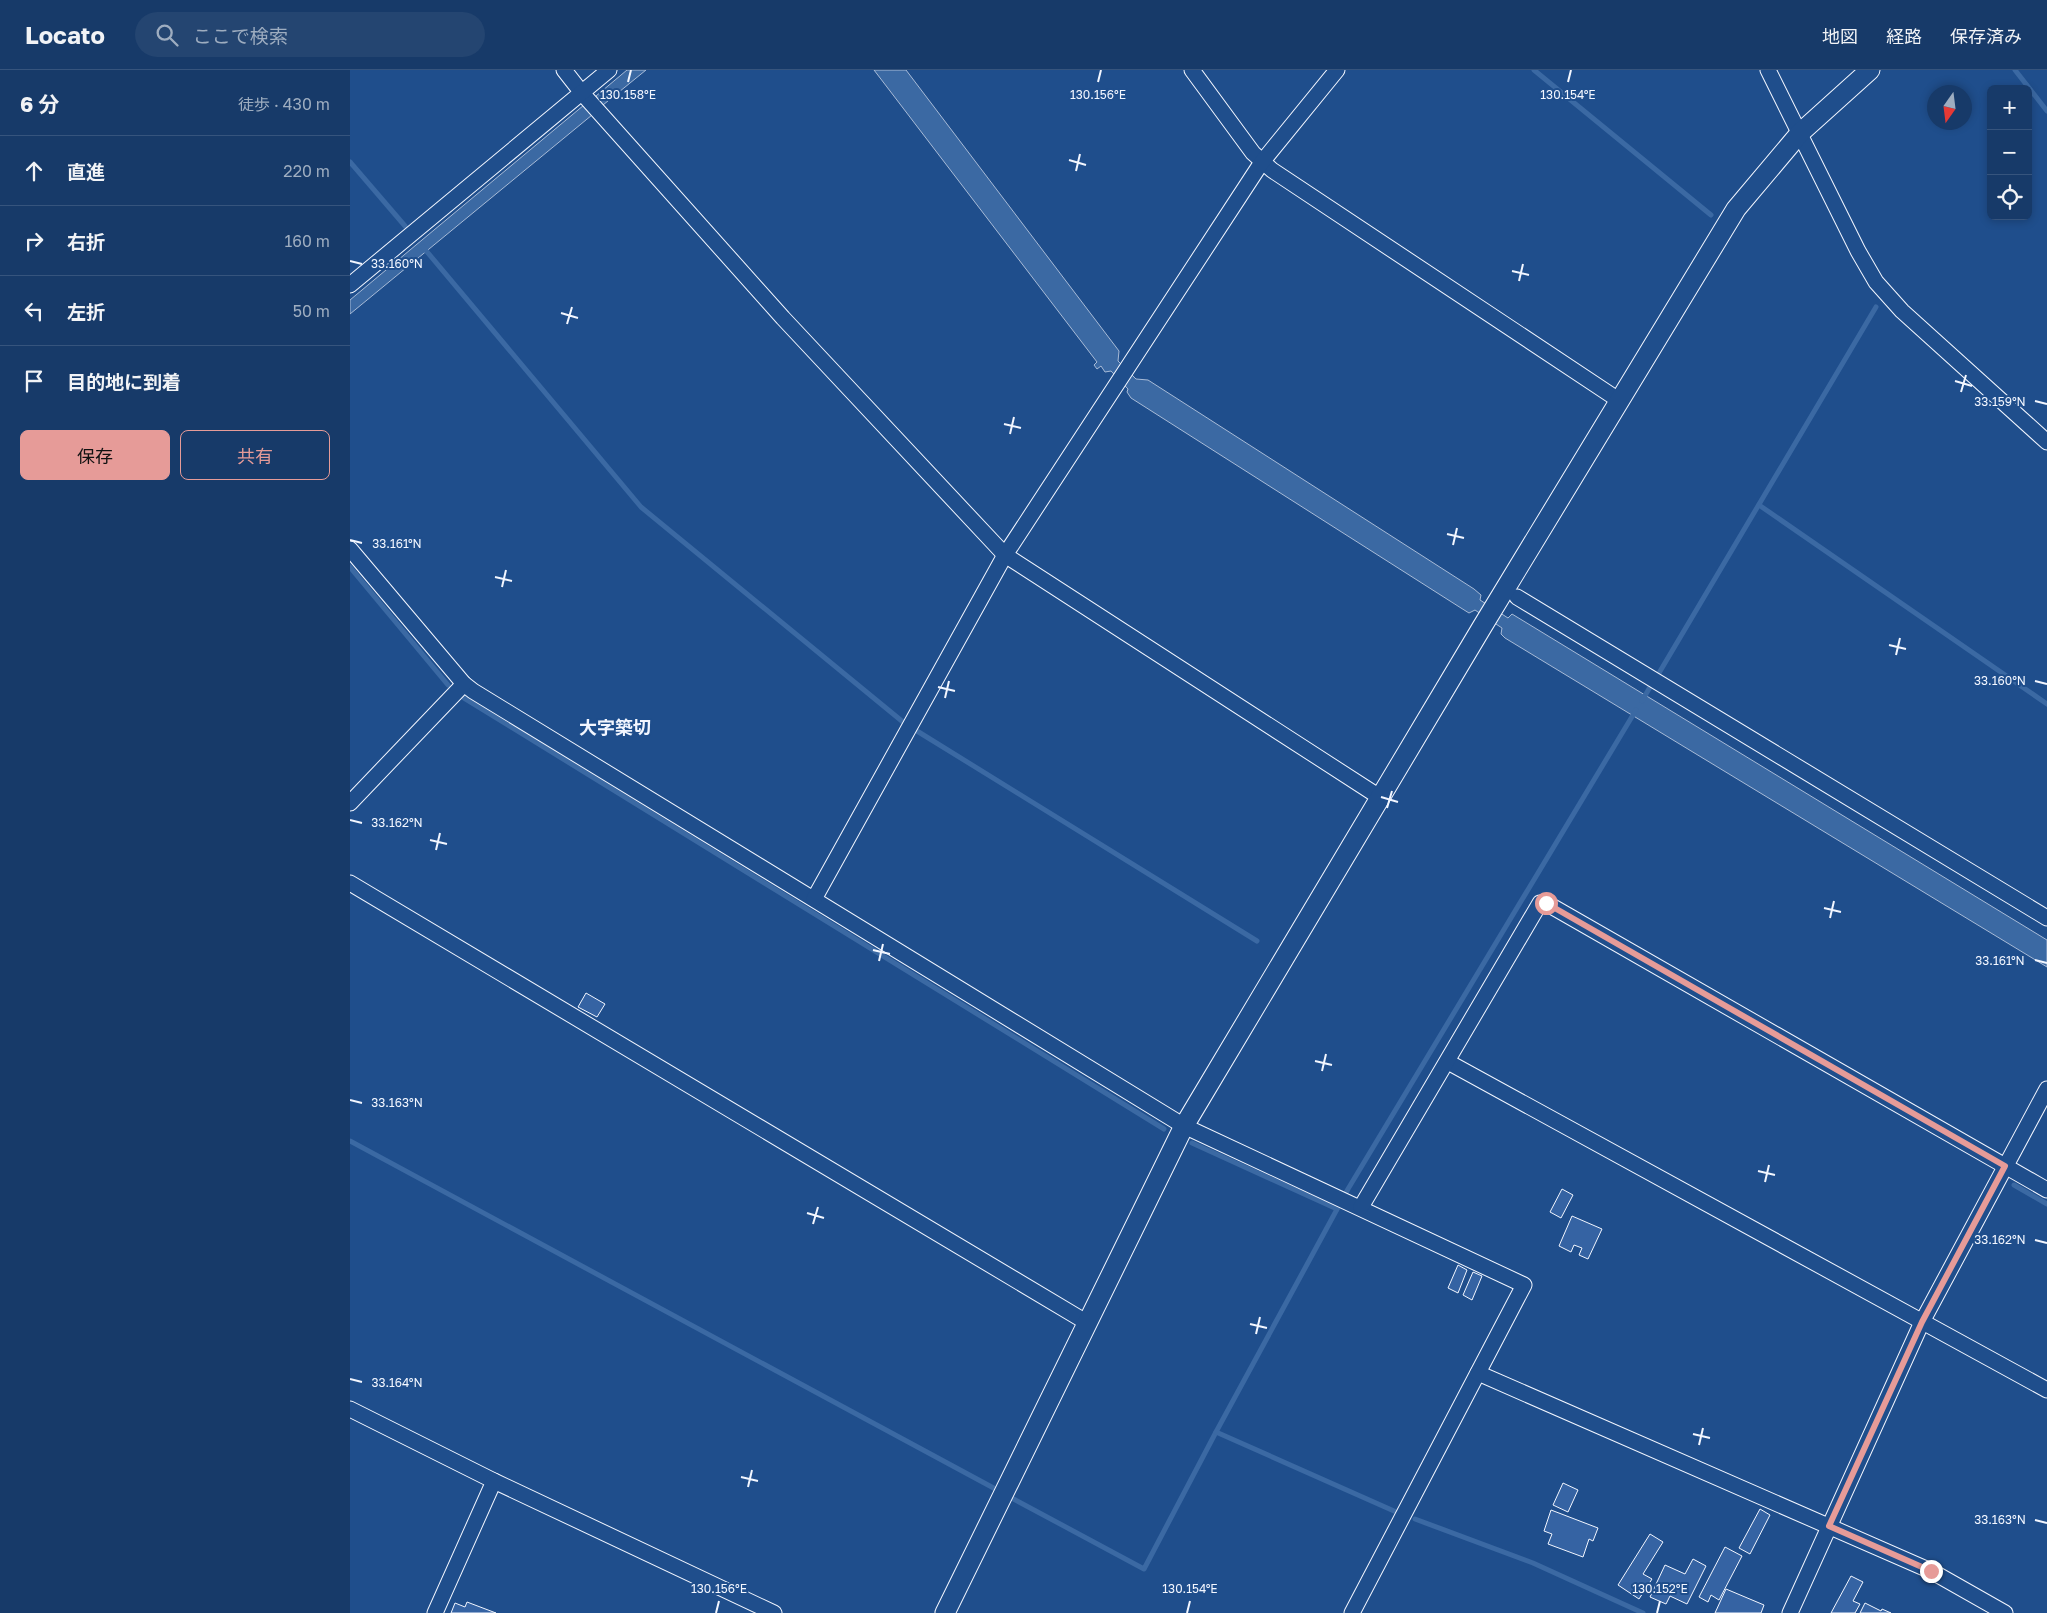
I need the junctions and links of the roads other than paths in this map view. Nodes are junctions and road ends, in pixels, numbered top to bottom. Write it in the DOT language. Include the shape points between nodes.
graph roads {
  1 [pos="564,70"];
  2 [pos="609,70"];
  3 [pos="1192,70"];
  4 [pos="1337,70"];
  5 [pos="1768,70"];
  6 [pos="1870,70"];
  7 [pos="590,102"];
  8 [pos="1800,133"];
  9 [pos="1262,162"];
  10 [pos="350,285"];
  11 [pos="1620,401"];
  12 [pos="2047,442"];
  13 [pos="350,549"];
  14 [pos="1005,555"];
  15 [pos="1508,599"];
  16 [pos="464,684"];
  17 [pos="1381,798"];
  18 [pos="350,804"];
  19 [pos="350,883"];
  20 [pos="814,899"];
  21 [pos="2047,918"];
  22 [pos="1448,1062"];
  23 [pos="2047,1088"];
  24 [pos="1184,1126"];
  25 [pos="2005,1166"];
  26 [pos="2047,1190"];
  27 [pos="1348,1202"];
  28 [pos="1086,1322"];
  29 [pos="1922,1322"];
  30 [pos="1478,1374"];
  31 [pos="2047,1390"];
  32 [pos="350,1409"];
  33 [pos="494,1482"];
  34 [pos="1829,1526"];
  35 [pos="435,1613"];
  36 [pos="774,1613"];
  37 [pos="946,1613"];
  38 [pos="1352,1613"];
  39 [pos="1790,1613"];
  40 [pos="2005,1613"];
  1 -- 7 [label="street"];
  2 -- 7 [label="street"];
  3 -- 9 [label="street"];
  4 -- 9 [label="street"];
  5 -- 8 [label="street"];
  6 -- 8 [label="street"];
  7 -- 10 [label="street"];
  7 -- 14 [label="street" via="783,318"];
  8 -- 11 [label="street" via="1736,209"];
  8 -- 12 [label="street" via="1876,282 1902,311"];
  9 -- 11 [label="street"];
  9 -- 14 [label="street"];
  11 -- 15 [label="street"];
  13 -- 16 [label="street"];
  14 -- 17 [label="street"];
  14 -- 20 [label="street"];
  15 -- 17 [label="street" via="1482,627"];
  15 -- 21 [label="street"];
  16 -- 18 [label="street"];
  16 -- 20 [label="street"];
  17 -- 24 [label="street"];
  19 -- 28 [label="street"];
  20 -- 24 [label="street"];
  22 -- 25 [label="street" via="1540,903 1546,903"];
  22 -- 27 [label="street"];
  22 -- 29 [label="street"];
  23 -- 25 [label="street"];
  24 -- 27 [label="street"];
  24 -- 28 [label="street"];
  25 -- 26 [label="street"];
  25 -- 29 [label="street"];
  27 -- 30 [label="street" via="1524,1285"];
  28 -- 37 [label="street"];
  29 -- 31 [label="street"];
  29 -- 34 [label="street"];
  30 -- 34 [label="street"];
  30 -- 38 [label="street"];
  32 -- 33 [label="street"];
  33 -- 35 [label="street"];
  33 -- 36 [label="street"];
  34 -- 39 [label="street"];
  34 -- 40 [label="street" via="1931,1571"];
}
